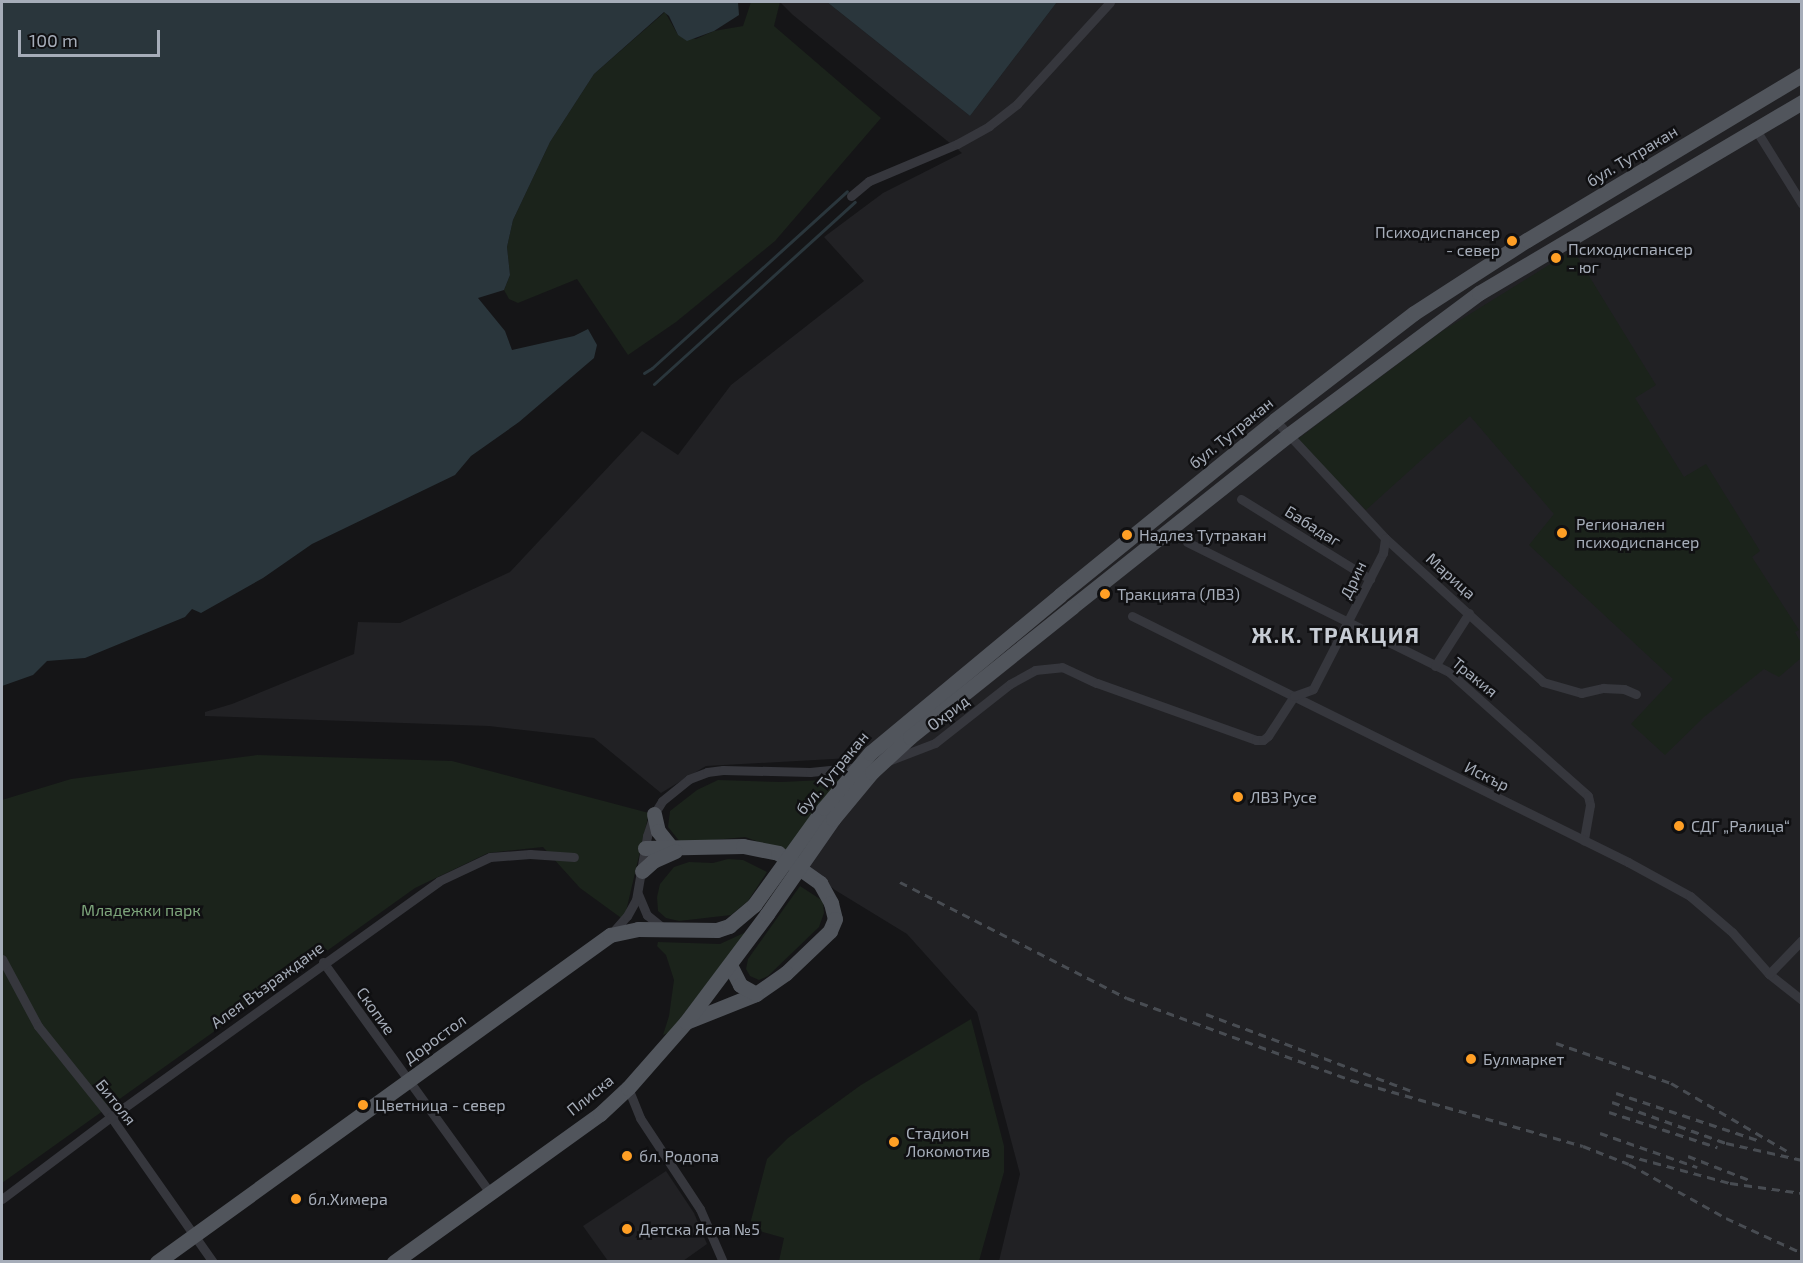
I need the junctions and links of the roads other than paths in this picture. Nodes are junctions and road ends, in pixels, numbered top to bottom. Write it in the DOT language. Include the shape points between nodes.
graph roads {
  1 [pos="1110,2"];
  2 [pos="1802,75"];
  3 [pos="1759,101"];
  4 [pos="1802,102"];
  5 [pos="1744,110"];
  6 [pos="1771,121"];
  7 [pos="1756,130"];
  8 [pos="851,196"];
  9 [pos="1802,204"];
  10 [pos="1275,420"];
  11 [pos="1287,436"];
  12 [pos="1241,499"];
  13 [pos="1385,538"];
  14 [pos="1187,543"];
  15 [pos="1370,579"];
  16 [pos="1469,613"];
  17 [pos="1132,616"];
  18 [pos="1349,623"];
  19 [pos="1435,666"];
  20 [pos="1636,694"];
  21 [pos="1294,696"];
  22 [pos="1256,740"];
  23 [pos="654,814"];
  24 [pos="1584,840"];
  25 [pos="645,848"];
  26 [pos="678,848"];
  27 [pos="574,857"];
  28 [pos="642,871"];
  29 [pos="638,894"];
  30 [pos="754,905"];
  31 [pos="767,914"];
  32 [pos="666,930"];
  33 [pos="610,935"];
  34 [pos="1802,940"];
  35 [pos="2,959"];
  36 [pos="323,962"];
  37 [pos="730,965"];
  38 [pos="1769,974"];
  39 [pos="756,994"];
  40 [pos="1802,1000"];
  41 [pos="686,1022"];
  42 [pos="407,1081"];
  43 [pos="628,1088"];
  44 [pos="111,1117"];
  45 [pos="490,1193"];
  46 [pos="2,1199"];
  47 [pos="195,1234"];
  48 [pos="157,1262"];
  49 [pos="213,1262"];
  50 [pos="394,1262"];
  51 [pos="723,1262"];
  1 -- 8 [label="street" via="1017,104 989,126 957,144 869,181"];
  2 -- 3 [label="main road, бул. Тутракан"];
  3 -- 5 [label="main road, бул. Тутракан"];
  3 -- 6 [label="main road"];
  4 -- 6 [label="main road, бул. Тутракан"];
  5 -- 7 [label="main road"];
  5 -- 10 [label="main road, бул. Тутракан" via="1437,297"];
  6 -- 7 [label="main road, бул. Тутракан"];
  7 -- 9 [label="street"];
  7 -- 11 [label="main road, бул. Тутракан" via="1479,293"];
  10 -- 11 [label="street, Марица"];
  10 -- 30 [label="main road, бул. Тутракан, bridge" via="870,753 824,808"];
  11 -- 13 [label="street, Марица"];
  11 -- 31 [label="main road, бул. Тутракан, bridge" via="910,737 872,772 833,819"];
  12 -- 15 [label="street, Бабадаг"];
  13 -- 15 [label="street, Дрин" via="1383,553"];
  13 -- 16 [label="street, Марица"];
  14 -- 18 [label="street, Тракия"];
  15 -- 18 [label="street, Дрин"];
  16 -- 19 [label="street"];
  16 -- 20 [label="street, Марица" via="1543,682 1581,693 1604,688"];
  17 -- 21 [label="street, Искър"];
  18 -- 19 [label="street, Тракия"];
  18 -- 21 [label="street, Дрин" via="1313,689"];
  19 -- 24 [label="street, Тракия" via="1449,672 1588,796"];
  21 -- 22 [label="street, Дрин" via="1268,736"];
  21 -- 24 [label="street, Искър"];
  22 -- 23 [label="street, Охрид" via="1062,667 1035,670 1010,684 935,743 895,759 810,772 707,772 689,779 662,801"];
  23 -- 25 [label="street, Охрид"];
  23 -- 26 [label="main road" via="658,831"];
  24 -- 38 [label="street, Искър" via="1690,896 1732,932"];
  25 -- 26 [label="main road"];
  25 -- 28 [label="street, Охрид"];
  26 -- 28 [label="main road"];
  26 -- 39 [label="main road" via="743,846 778,853 827,892 835,919 830,931 786,973"];
  27 -- 36 [label="street, Алея Възраждане" via="489,857 456,871"];
  28 -- 29 [label="street, Охрид"];
  29 -- 32 [label="street" via="647,915"];
  29 -- 33 [label="street, Охрид" via="627,916"];
  30 -- 32 [label="main road, Доростол" via="729,926 717,930"];
  31 -- 37 [label="main road, Плиска"];
  32 -- 33 [label="main road, Доростол" via="638,929"];
  33 -- 42 [label="main road, Доростол"];
  34 -- 38 [label="street"];
  35 -- 44 [label="street, Битоля" via="38,1026"];
  36 -- 42 [label="street, Скопие"];
  36 -- 44 [label="street, Алея Възраждане"];
  37 -- 39 [label="main road" via="740,985"];
  37 -- 41 [label="main road, Плиска"];
  38 -- 40 [label="street, Искър"];
  39 -- 41 [label="main road"];
  41 -- 43 [label="main road, Плиска"];
  42 -- 45 [label="street, Скопие"];
  42 -- 47 [label="main road, Доростол"];
  43 -- 45 [label="main road, Плиска"];
  43 -- 51 [label="street" via="640,1118 700,1209"];
  44 -- 46 [label="street, Алея Възраждане"];
  44 -- 47 [label="street, Битоля"];
  45 -- 50 [label="main road, Плиска"];
  47 -- 48 [label="main road, Доростол"];
  47 -- 49 [label="street, Битоля"];
}
